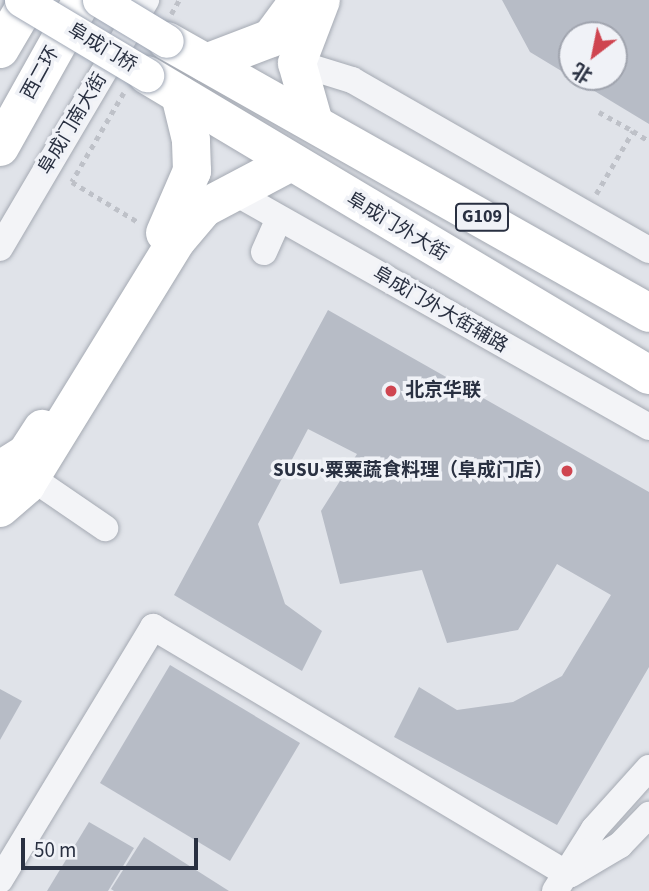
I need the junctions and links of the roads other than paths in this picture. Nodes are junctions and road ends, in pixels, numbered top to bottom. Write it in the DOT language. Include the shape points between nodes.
graph roads {
  1 [pos="22,0"];
  2 [pos="29,0"];
  3 [pos="82,0"];
  4 [pos="99,0"];
  5 [pos="146,0"];
  6 [pos="299,0"];
  7 [pos="321,0"];
  8 [pos="167,41"];
  9 [pos="0,49"];
  10 [pos="206,63"];
  11 [pos="297,63"];
  12 [pos="147,75"];
  13 [pos="180,95"];
  14 [pos="314,123"];
  15 [pos="0,147"];
  16 [pos="289,163"];
  17 [pos="232,191"];
  18 [pos="279,219"];
  19 [pos="0,248"];
  20 [pos="649,250"];
  21 [pos="264,252"];
  22 [pos="649,313"];
  23 [pos="649,375"];
  24 [pos="649,427"];
  25 [pos="0,470"];
  26 [pos="45,487"];
  27 [pos="0,508"];
  28 [pos="105,528"];
  29 [pos="649,768"];
  30 [pos="649,815"];
  31 [pos="0,880"];
  32 [pos="562,883"];
  1 -- 12 [label="main road, 阜成门桥, bridge"];
  2 -- 9 [label="highway"];
  3 -- 15 [label="highway, 西二环"];
  4 -- 8 [label="main road, 阜成门桥, bridge"];
  5 -- 19 [label="street, 阜成门南大街"];
  6 -- 10 [label="highway" via="271,38"];
  7 -- 11 [label="highway"];
  8 -- 10 [label="highway, G109"];
  10 -- 14 [label="highway, G109"];
  11 -- 14 [label="highway"];
  11 -- 20 [label="street" via="352,80"];
  12 -- 13 [label="highway, 阜成门外大街 / G109"];
  13 -- 16 [label="highway, 阜成门外大街 / G109"];
  13 -- 25 [label="highway" via="191,140 192,171 172,223 26,454"];
  14 -- 22 [label="highway, G109"];
  16 -- 17 [label="highway"];
  16 -- 23 [label="highway, 阜成门外大街 / G109"];
  17 -- 18 [label="street, 阜成门外大街辅路"];
  17 -- 27 [label="highway" via="204,208 177,240 26,485"];
  18 -- 21 [label="street"];
  18 -- 24 [label="street, 阜成门外大街辅路"];
  26 -- 28 [label="street"];
  29 -- 32 [label="street" via="594,829"];
  30 -- 32 [label="street" via="620,845"];
  31 -- 32 [label="street" via="153,627"];
}
